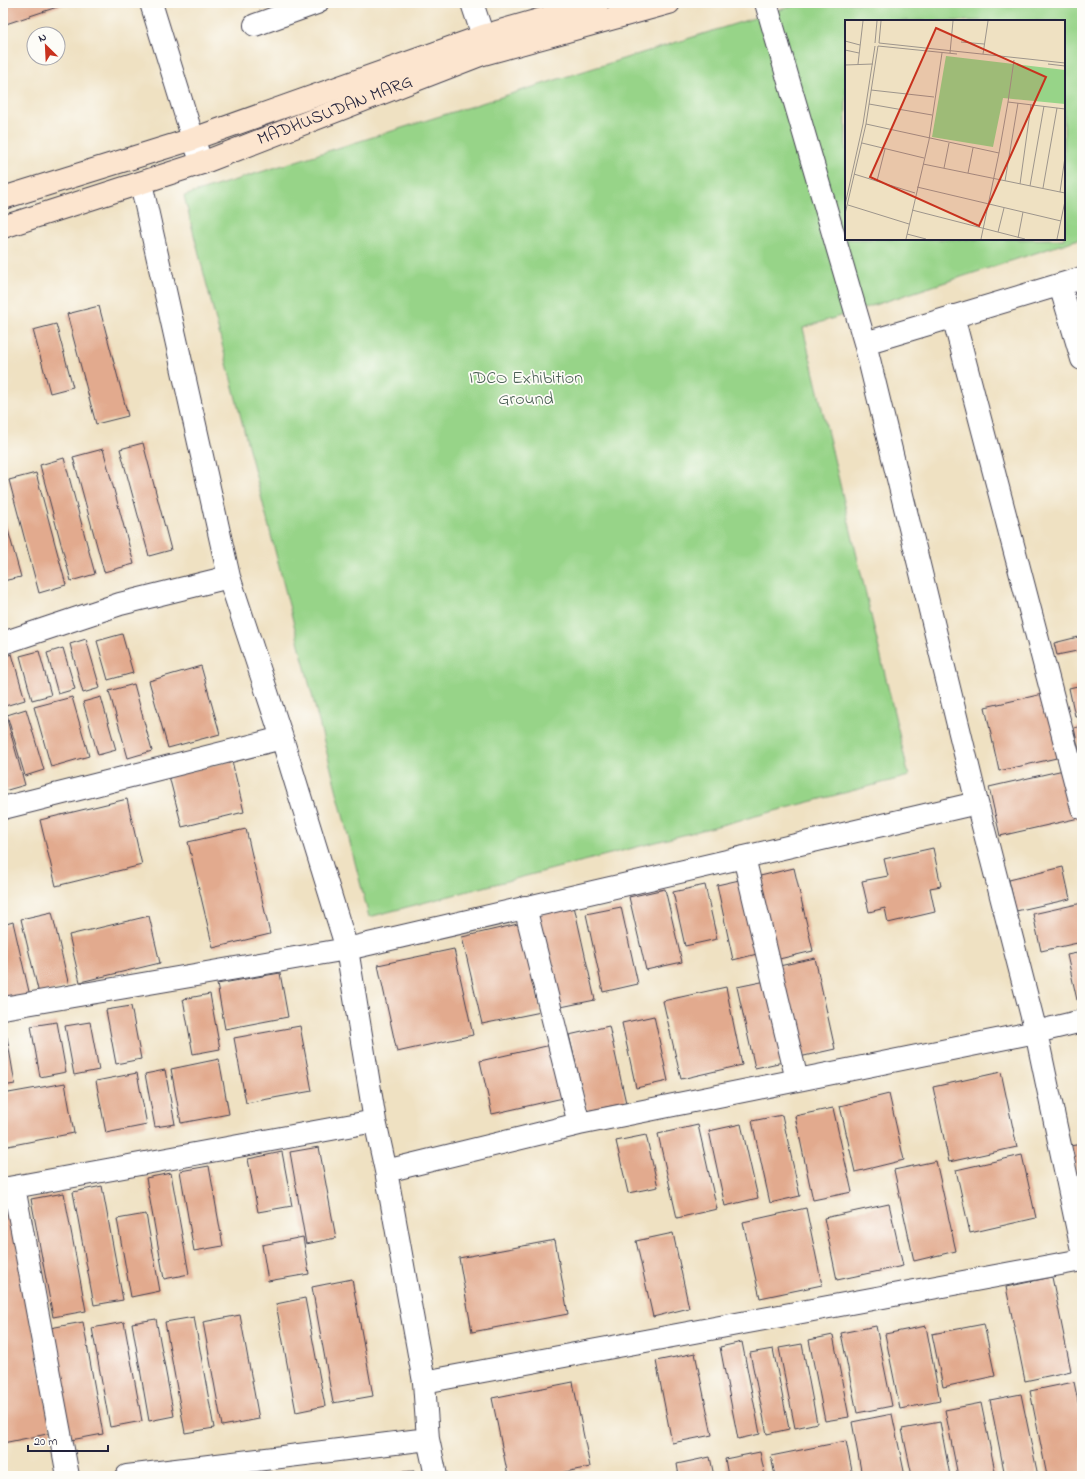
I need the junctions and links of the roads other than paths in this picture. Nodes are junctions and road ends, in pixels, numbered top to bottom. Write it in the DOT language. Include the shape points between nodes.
graph roads {
  1 [pos="151,3"];
  2 [pos="317,3"];
  3 [pos="472,3"];
  4 [pos="598,3"];
  5 [pos="669,3"];
  6 [pos="766,3"];
  7 [pos="254,25"];
  8 [pos="483,36"];
  9 [pos="193,139"];
  10 [pos="202,163"];
  11 [pos="141,183"];
  12 [pos="3,198"];
  13 [pos="3,226"];
  14 [pos="1082,278"];
  15 [pos="1060,285"];
  16 [pos="953,316"];
  17 [pos="865,343"];
  18 [pos="1082,359"];
  19 [pos="229,578"];
  20 [pos="3,643"];
  21 [pos="282,738"];
  22 [pos="977,803"];
  23 [pos="3,808"];
  24 [pos="1082,808"];
  25 [pos="744,857"];
  26 [pos="526,907"];
  27 [pos="347,949"];
  28 [pos="3,1008"];
  29 [pos="1082,1021"];
  30 [pos="1036,1032"];
  31 [pos="797,1080"];
  32 [pos="375,1121"];
  33 [pos="579,1124"];
  34 [pos="386,1171"];
  35 [pos="9,1188"];
  36 [pos="1082,1250"];
  37 [pos="1082,1260"];
  38 [pos="424,1382"];
  39 [pos="428,1439"];
  40 [pos="68,1476"];
  41 [pos="128,1476"];
  42 [pos="436,1476"];
  1 -- 9 [label="street"];
  2 -- 7 [label="street"];
  3 -- 8 [label="street"];
  4 -- 8 [label="main road, MADHUSUDAN MARG"];
  5 -- 10 [label="main road, MADHUSUDAN MARG" via="480,55"];
  6 -- 17 [label="street"];
  8 -- 9 [label="main road, MADHUSUDAN MARG"];
  9 -- 10 [label="street"];
  9 -- 12 [label="main road, MADHUSUDAN MARG"];
  10 -- 11 [label="main road, MADHUSUDAN MARG"];
  11 -- 13 [label="main road, MADHUSUDAN MARG"];
  11 -- 19 [label="street"];
  14 -- 15 [label="street"];
  15 -- 16 [label="street"];
  15 -- 18 [label="street"];
  16 -- 17 [label="street"];
  16 -- 24 [label="street"];
  17 -- 22 [label="street"];
  19 -- 20 [label="street" via="120,604"];
  19 -- 21 [label="street"];
  21 -- 23 [label="street"];
  21 -- 27 [label="street"];
  22 -- 25 [label="street"];
  22 -- 30 [label="street"];
  25 -- 26 [label="street"];
  25 -- 31 [label="street"];
  26 -- 27 [label="street"];
  26 -- 33 [label="street"];
  27 -- 28 [label="street"];
  27 -- 32 [label="street"];
  29 -- 30 [label="street"];
  30 -- 31 [label="street"];
  30 -- 36 [label="street"];
  31 -- 33 [label="street"];
  32 -- 34 [label="street"];
  32 -- 35 [label="street"];
  33 -- 34 [label="street"];
  34 -- 38 [label="street"];
  35 -- 40 [label="street"];
  37 -- 38 [label="street"];
  38 -- 39 [label="street"];
  39 -- 41 [label="street"];
  39 -- 42 [label="street"];
}
